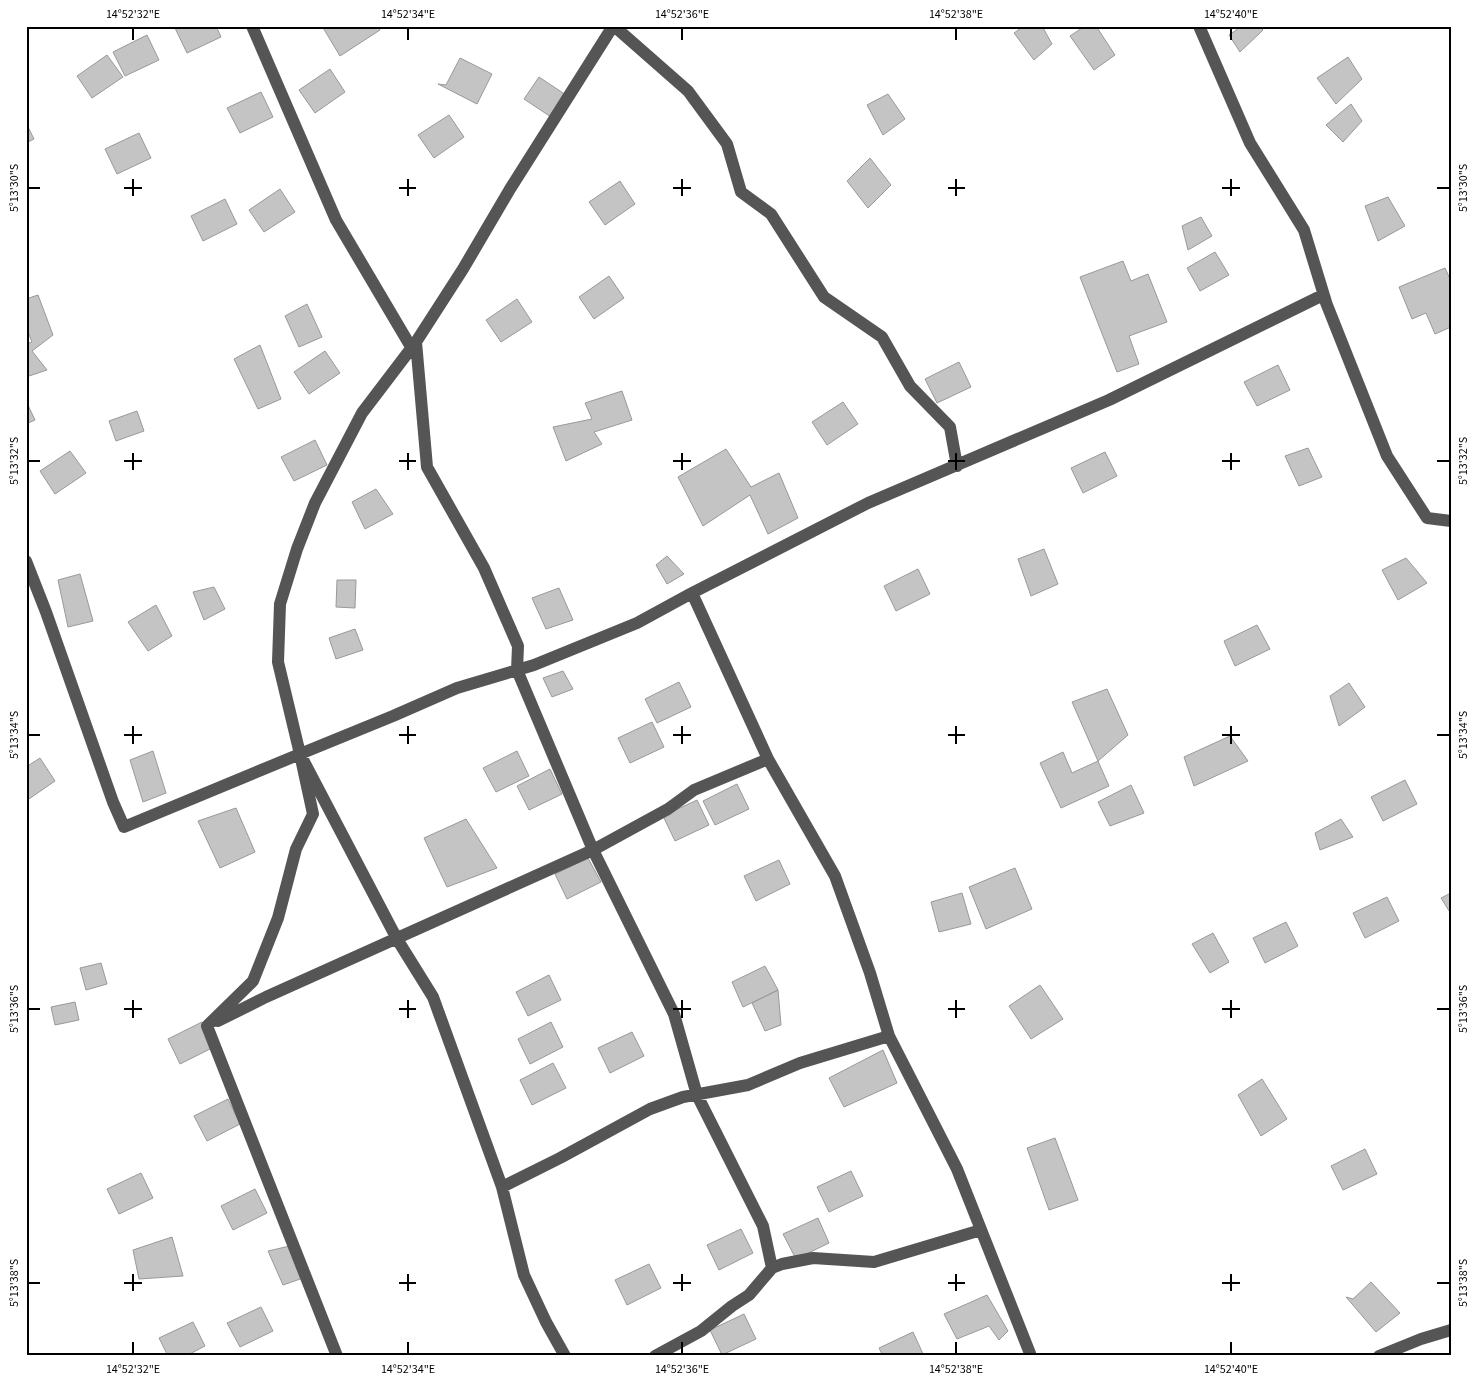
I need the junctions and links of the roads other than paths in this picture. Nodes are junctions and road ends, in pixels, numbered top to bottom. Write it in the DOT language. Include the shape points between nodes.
graph roads {
  1 [pos="252,26"];
  2 [pos="613,26"];
  3 [pos="1199,26"];
  4 [pos="1330,312"];
  5 [pos="413,345"];
  6 [pos="957,466"];
  7 [pos="1451,521"];
  8 [pos="26,561"];
  9 [pos="692,593"];
  10 [pos="517,670"];
  11 [pos="300,754"];
  12 [pos="768,759"];
  13 [pos="593,850"];
  14 [pos="397,938"];
  15 [pos="207,1026"];
  16 [pos="889,1036"];
  17 [pos="696,1095"];
  18 [pos="502,1187"];
  19 [pos="981,1230"];
  20 [pos="772,1268"];
  21 [pos="1451,1330"];
  22 [pos="337,1356"];
  23 [pos="564,1356"];
  24 [pos="655,1356"];
  25 [pos="1031,1356"];
  26 [pos="1379,1356"];
  1 -- 5 [label="street" via="336,220"];
  2 -- 5 [label="street"];
  2 -- 6 [label="street" via="688,91 727,144 741,192 771,214 824,297 882,337 910,386 950,427"];
  3 -- 4 [label="street" via="1250,143 1304,230"];
  4 -- 6 [label="street" via="1323,294 1110,400"];
  4 -- 7 [label="street" via="1387,456 1427,518"];
  5 -- 10 [label="street" via="427,468 484,568 518,646"];
  5 -- 11 [label="street" via="362,413 338,456 311,513 280,604 278,662"];
  6 -- 9 [label="street" via="868,503"];
  8 -- 11 [label="street" via="124,827"];
  9 -- 10 [label="street" via="637,623"];
  9 -- 12 [label="street"];
  10 -- 11 [label="street" via="458,688"];
  10 -- 13 [label="street"];
  11 -- 14 [label="street"];
  11 -- 15 [label="street" via="313,814 296,849 278,918 253,981"];
  12 -- 13 [label="street" via="694,790 668,809"];
  12 -- 16 [label="street" via="835,876"];
  13 -- 14 [label="street"];
  13 -- 17 [label="street" via="674,1014"];
  14 -- 15 [label="street"];
  14 -- 18 [label="street" via="433,997"];
  15 -- 22 [label="street"];
  16 -- 17 [label="street" via="800,1063 748,1085"];
  16 -- 19 [label="street" via="957,1169"];
  17 -- 18 [label="street" via="650,1109"];
  17 -- 20 [label="street" via="763,1226"];
  18 -- 23 [label="street" via="524,1275"];
  19 -- 20 [label="street" via="874,1262 813,1258"];
  19 -- 25 [label="street"];
  20 -- 24 [label="street" via="749,1295 700,1331"];
  21 -- 26 [label="street"];
}
